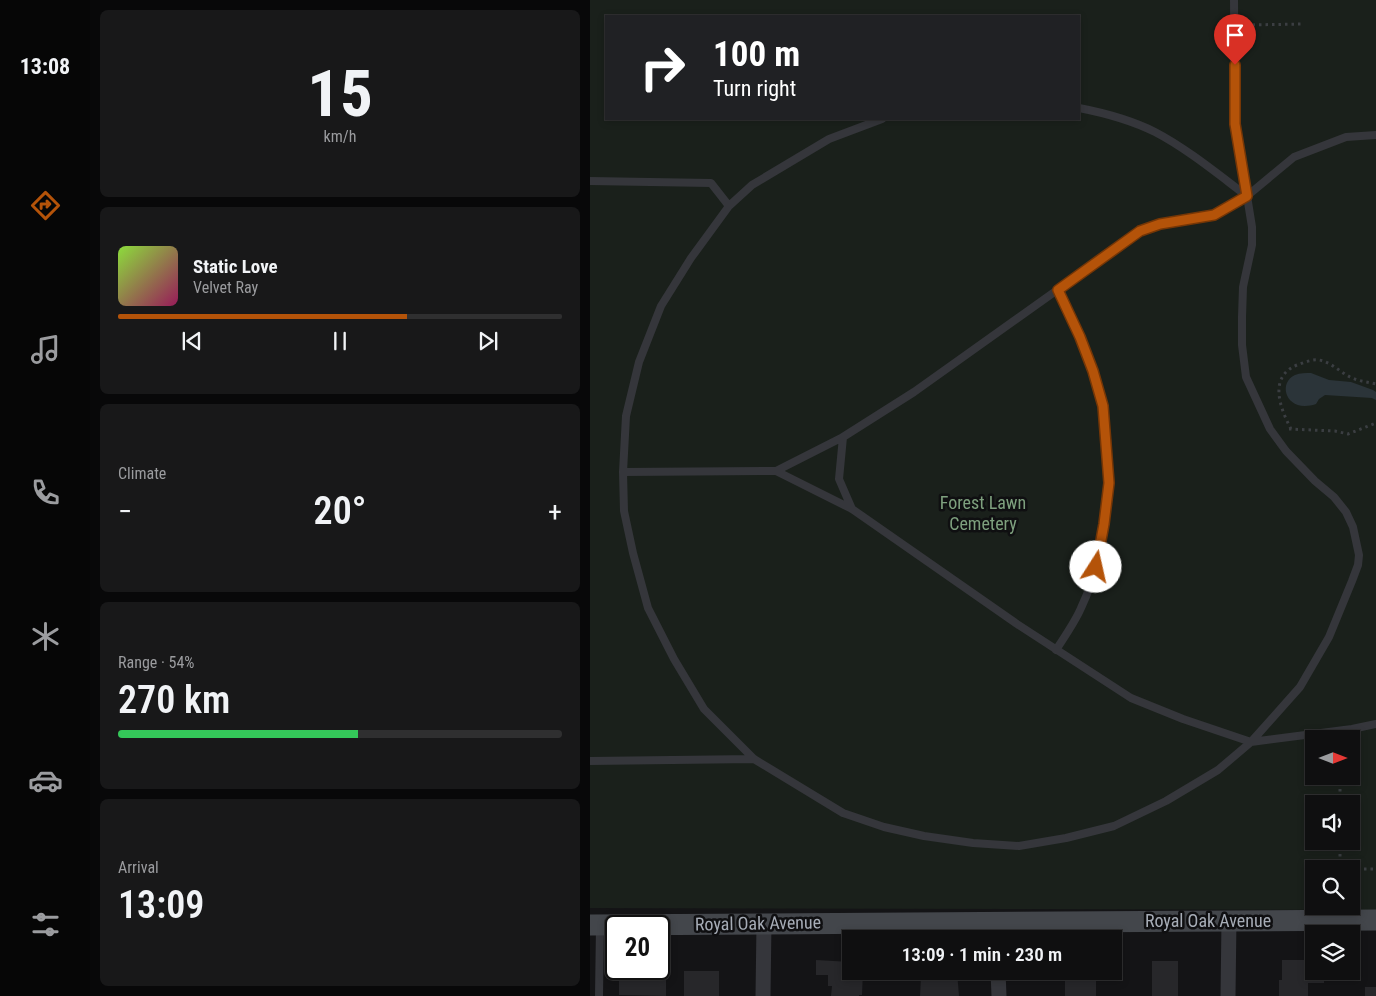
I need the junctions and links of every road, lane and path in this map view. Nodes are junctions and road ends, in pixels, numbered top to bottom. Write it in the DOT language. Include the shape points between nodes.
graph roads {
  1 [pos="1234,0"];
  2 [pos="1303,24"];
  3 [pos="1234,26"];
  4 [pos="1080,108"];
  5 [pos="879,120"];
  6 [pos="1376,135"];
  7 [pos="590,181"];
  8 [pos="1247,196"];
  9 [pos="729,206"];
  10 [pos="1058,290"];
  11 [pos="1376,384"];
  12 [pos="1376,423"];
  13 [pos="1270,429"];
  14 [pos="1291,429"];
  15 [pos="844,437"];
  16 [pos="776,471"];
  17 [pos="623,472"];
  18 [pos="852,509"];
  19 [pos="1056,650"];
  20 [pos="1376,724"];
  21 [pos="1251,742"];
  22 [pos="754,759"];
  23 [pos="590,761"];
  24 [pos="1360,869"];
  25 [pos="1376,869"];
  26 [pos="1229,920"];
  27 [pos="1376,920"];
  28 [pos="764,923"];
  29 [pos="595,925"];
  30 [pos="998,930"];
  31 [pos="998,980"];
  32 [pos="599,996"];
  33 [pos="763,996"];
  34 [pos="999,996"];
  35 [pos="1228,996"];
  1 -- 3 [label="lane"];
  2 -- 3 [label="path"];
  3 -- 8 [label="lane" via="1235,124"];
  4 -- 8 [label="lane" via="1108,113 1156,132"];
  5 -- 9 [label="lane" via="829,140 752,185"];
  6 -- 8 [label="lane" via="1346,137 1294,157"];
  7 -- 9 [label="lane" via="711,183"];
  8 -- 10 [label="lane" via="1214,215 1160,224 1140,231"];
  8 -- 13 [label="lane" via="1252,245 1243,287 1242,345 1246,377"];
  9 -- 17 [label="lane" via="661,306 639,362 626,416"];
  10 -- 15 [label="lane" via="914,392"];
  10 -- 19 [label="lane" via="1080,337 1103,406 1109,483 1096,567 1081,608"];
  11 -- 14 [label="path" via="1353,378 1319,360 1288,369 1281,379 1279,401"];
  12 -- 14 [label="path" via="1348,434"];
  13 -- 14 [label="path"];
  13 -- 21 [label="lane" via="1286,451 1346,512 1359,554 1358,565 1329,637 1300,688"];
  15 -- 16 [label="lane"];
  15 -- 18 [label="lane" via="838,478"];
  16 -- 17 [label="lane"];
  16 -- 18 [label="lane"];
  17 -- 22 [label="lane" via="624,511 648,608 704,709"];
  18 -- 19 [label="lane"];
  19 -- 21 [label="lane" via="1131,698"];
  20 -- 21 [label="lane"];
  21 -- 22 [label="lane" via="1218,770 1166,801 1114,826 1019,846 973,843 884,827 843,813"];
  22 -- 23 [label="lane"];
  24 -- 25 [label="path"];
  26 -- 27 [label="street, Royal Oak Avenue"];
  26 -- 30 [label="street, Royal Oak Avenue"];
  26 -- 35 [label="street"];
  28 -- 29 [label="street, Royal Oak Avenue"];
  28 -- 30 [label="street, Royal Oak Avenue"];
  28 -- 33 [label="street"];
  29 -- 32 [label="lane"];
  31 -- 34 [label="street"];
}
